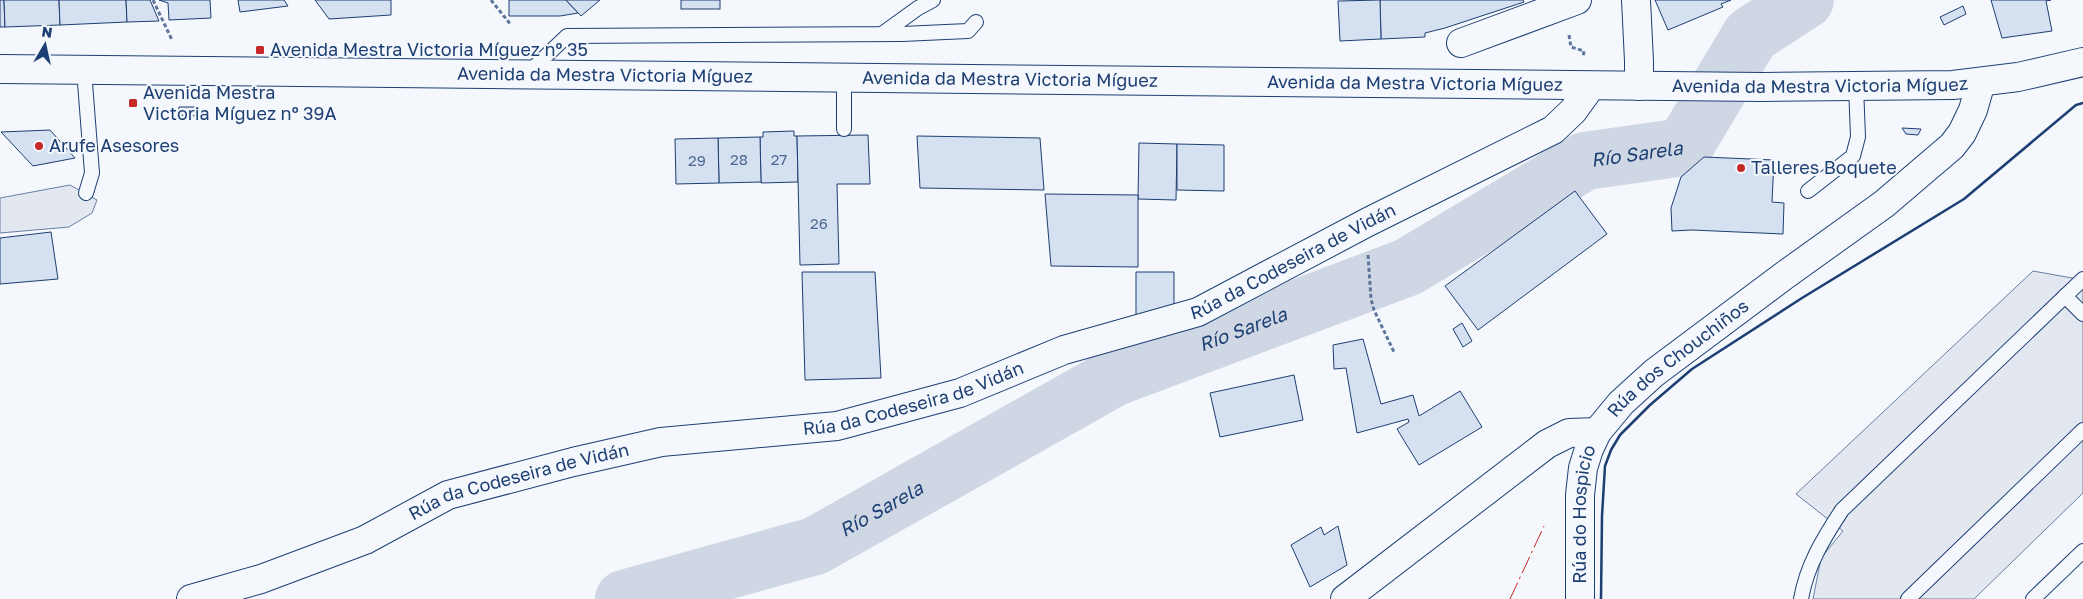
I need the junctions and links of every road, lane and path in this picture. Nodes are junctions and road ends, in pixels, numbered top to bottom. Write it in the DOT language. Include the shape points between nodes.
graph roads {
  1 [pos="153,0"];
  2 [pos="491,0"];
  3 [pos="933,0"];
  4 [pos="1577,0"];
  5 [pos="1636,0"];
  6 [pos="976,22"];
  7 [pos="511,25"];
  8 [pos="882,34"];
  9 [pos="173,42"];
  10 [pos="1461,43"];
  11 [pos="1571,46"];
  12 [pos="2083,52"];
  13 [pos="1583,60"];
  14 [pos="2083,62"];
  15 [pos="0,69"];
  16 [pos="84,70"];
  17 [pos="525,76"];
  18 [pos="2018,77"];
  19 [pos="844,78"];
  20 [pos="1981,82"];
  21 [pos="1591,86"];
  22 [pos="1652,86"];
  23 [pos="1856,86"];
  24 [pos="844,129"];
  25 [pos="1808,191"];
  26 [pos="86,192"];
  27 [pos="1368,253"];
  28 [pos="2083,279"];
  29 [pos="2065,296"];
  30 [pos="2083,314"];
  31 [pos="1394,352"];
  32 [pos="2083,430"];
  33 [pos="1597,432"];
  34 [pos="2083,551"];
  35 [pos="191,599"];
  36 [pos="1345,599"];
  37 [pos="1580,599"];
  38 [pos="1801,599"];
  39 [pos="1908,599"];
  40 [pos="2033,599"];
  1 -- 9 [label="path"];
  2 -- 7 [label="path"];
  3 -- 8 [label="lane"];
  4 -- 10 [label="street"];
  5 -- 22 [label="street" via="1639,61"];
  6 -- 8 [label="lane" via="968,31"];
  8 -- 17 [label="lane" via="566,36"];
  11 -- 13 [label="path" via="1584,51"];
  12 -- 18 [label="street, Avenida da Mestra Victoria Míguez"];
  14 -- 18 [label="street, Avenida da Mestra Victoria Míguez"];
  15 -- 16 [label="street, Avenida da Mestra Victoria Míguez"];
  16 -- 17 [label="street, Avenida da Mestra Victoria Míguez"];
  16 -- 26 [label="lane" via="92,173"];
  17 -- 19 [label="street, Avenida da Mestra Victoria Míguez"];
  18 -- 20 [label="street, Avenida da Mestra Victoria Míguez"];
  19 -- 21 [label="street, Avenida da Mestra Victoria Míguez"];
  19 -- 24 [label="lane"];
  20 -- 23 [label="street, Avenida da Mestra Victoria Míguez"];
  20 -- 33 [label="street, Rúa dos Chouchiños" via="1973,110 1952,146 1884,204 1654,373 1621,403"];
  21 -- 22 [label="street, Avenida da Mestra Victoria Míguez"];
  21 -- 35 [label="street, Rúa da Codeseira de Vidán" via="1553,130 1368,222 1198,312 1064,350 960,392 837,426 661,442 448,495 365,540 261,579"];
  22 -- 23 [label="street, Avenida da Mestra Victoria Míguez"];
  23 -- 25 [label="lane" via="1858,137 1853,156"];
  27 -- 31 [label="path" via="1371,299"];
  28 -- 29 [label="lane"];
  29 -- 30 [label="lane"];
  29 -- 38 [label="lane" via="1842,510 1817,548 1808,568"];
  32 -- 39 [label="lane"];
  33 -- 36 [label="street, Rúa dos Chouchiños" via="1569,433 1546,444"];
  33 -- 37 [label="street, Rúa do Hospicio" via="1583,468 1580,495"];
  34 -- 40 [label="lane"];
}
